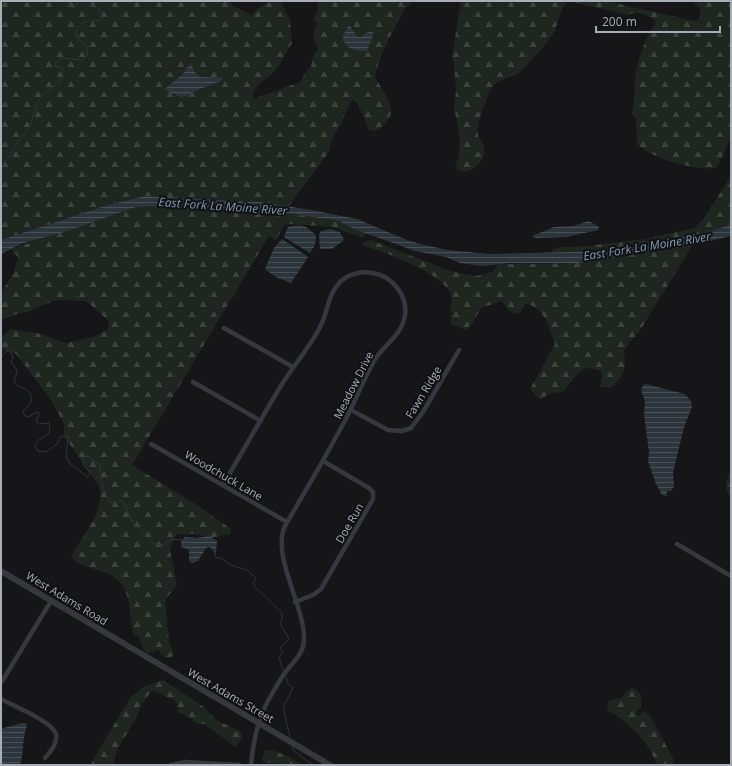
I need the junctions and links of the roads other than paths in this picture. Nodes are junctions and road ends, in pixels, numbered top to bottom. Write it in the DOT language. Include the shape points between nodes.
graph roads {
  1 [pos="224,328"];
  2 [pos="459,350"];
  3 [pos="293,367"];
  4 [pos="193,382"];
  5 [pos="351,410"];
  6 [pos="260,421"];
  7 [pos="151,444"];
  8 [pos="323,461"];
  9 [pos="223,485"];
  10 [pos="287,522"];
  11 [pos="677,544"];
  12 [pos="1,571"];
  13 [pos="731,576"];
  14 [pos="51,601"];
  15 [pos="295,602"];
  16 [pos="122,643"];
  17 [pos="1,683"];
  18 [pos="1,699"];
  19 [pos="260,723"];
  20 [pos="45,758"];
  21 [pos="171,765"];
  22 [pos="239,765"];
  23 [pos="250,765"];
  24 [pos="330,765"];
  1 -- 3 [label="street"];
  2 -- 5 [label="street, Fawn Ridge" via="411,428 402,431 388,430"];
  3 -- 5 [label="street, Meadow Drive" via="320,327 330,297 341,281 365,272 376,273 389,280 399,290 404,301 404,322 399,333 374,360"];
  3 -- 6 [label="street, Meadow Drive"];
  4 -- 6 [label="street"];
  5 -- 8 [label="street, Meadow Drive"];
  6 -- 9 [label="street, Meadow Drive"];
  7 -- 9 [label="street, Woodchuck Lane"];
  8 -- 10 [label="street, Meadow Drive"];
  8 -- 15 [label="street, Doe Run" via="369,488 373,492 373,499 321,588"];
  9 -- 10 [label="street, Woodchuck Lane"];
  10 -- 15 [label="street, Meadow Drive" via="282,535 282,546"];
  11 -- 13 [label="street"];
  12 -- 14 [label="street, West Adams Road"];
  14 -- 16 [label="street, West Adams Road"];
  14 -- 17 [label="street"];
  15 -- 19 [label="street, Meadow Drive" via="303,629 303,646 268,700 262,711"];
  16 -- 19 [label="street, West Adams Street"];
  18 -- 20 [label="street" via="44,722 54,731 54,746"];
  19 -- 23 [label="street, Meadow Drive"];
  19 -- 24 [label="street, West Adams Street"];
  21 -- 22 [label="street" via="185,762"];
}
